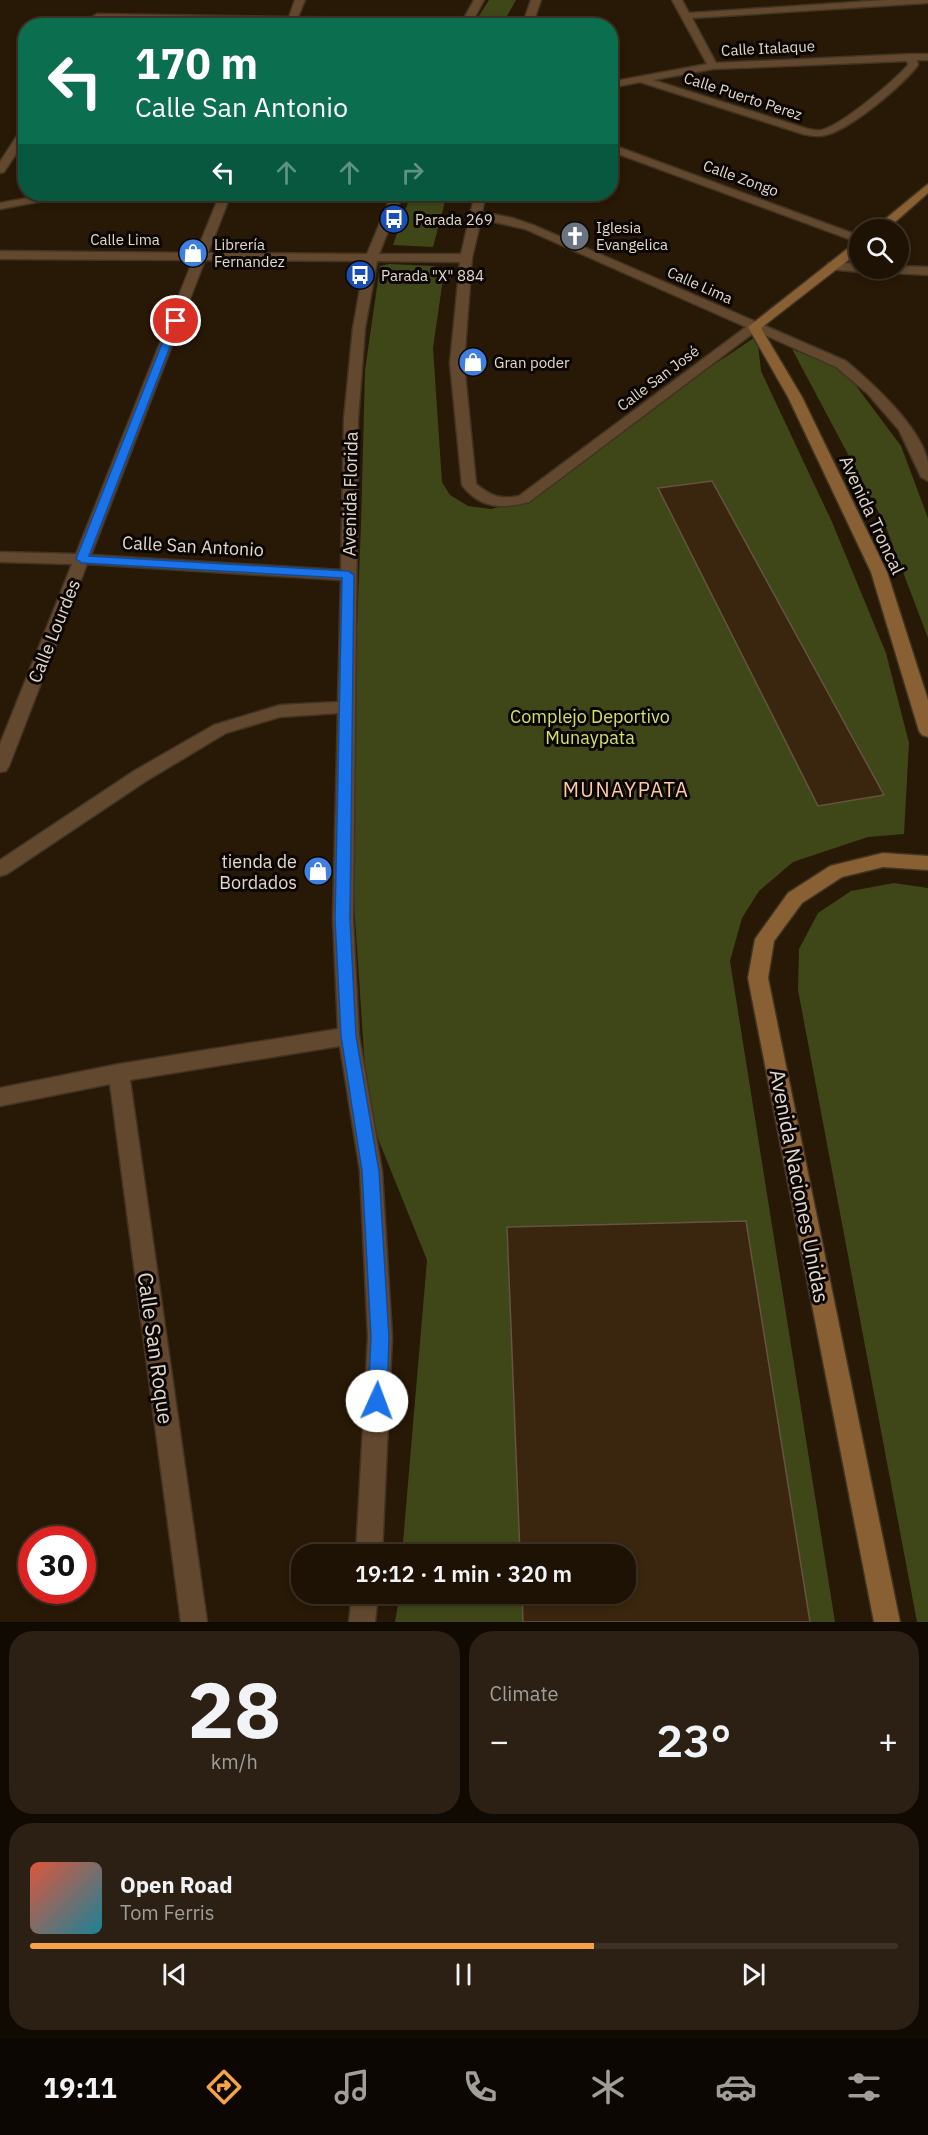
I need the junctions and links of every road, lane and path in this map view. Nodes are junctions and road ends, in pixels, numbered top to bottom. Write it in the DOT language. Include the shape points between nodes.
graph roads {
  1 [pos="300,0"];
  2 [pos="479,0"];
  3 [pos="536,0"];
  4 [pos="677,0"];
  5 [pos="928,0"];
  6 [pos="686,16"];
  7 [pos="97,17"];
  8 [pos="129,18"];
  9 [pos="293,18"];
  10 [pos="468,18"];
  11 [pos="530,18"];
  12 [pos="911,57"];
  13 [pos="928,57"];
  14 [pos="713,66"];
  15 [pos="642,79"];
  16 [pos="618,84"];
  17 [pos="18,142"];
  18 [pos="618,150"];
  19 [pos="0,170"];
  20 [pos="928,187"];
  21 [pos="27,201"];
  22 [pos="222,201"];
  23 [pos="395,201"];
  24 [pos="480,201"];
  25 [pos="0,206"];
  26 [pos="477,215"];
  27 [pos="891,219"];
  28 [pos="849,236"];
  29 [pos="849,253"];
  30 [pos="0,255"];
  31 [pos="201,256"];
  32 [pos="372,256"];
  33 [pos="466,258"];
  34 [pos="832,266"];
  35 [pos="849,267"];
  36 [pos="909,270"];
  37 [pos="928,271"];
  38 [pos="754,327"];
  39 [pos="928,477"];
  40 [pos="0,557"];
  41 [pos="82,559"];
  42 [pos="348,575"];
  43 [pos="346,707"];
  44 [pos="928,731"];
  45 [pos="0,766"];
  46 [pos="928,863"];
  47 [pos="0,869"];
  48 [pos="348,1036"];
  49 [pos="119,1073"];
  50 [pos="0,1097"];
  51 [pos="370,1544"];
  52 [pos="364,1604"];
  53 [pos="194,1622"];
  54 [pos="362,1622"];
  55 [pos="887,1622"];
  1 -- 9 [label="street"];
  2 -- 10 [label="street"];
  3 -- 11 [label="street"];
  4 -- 6 [label="street, Calle Puerto Perez"];
  5 -- 6 [label="street"];
  6 -- 14 [label="street, Calle Puerto Perez"];
  7 -- 8 [label="street"];
  12 -- 13 [label="street, Calle Italaque"];
  12 -- 14 [label="street, Calle Italaque"];
  12 -- 15 [label="street, Calle Puerto Perez" via="913,65 901,78 839,126 821,133 807,132"];
  14 -- 15 [label="street, Calle Italaque"];
  15 -- 16 [label="street, Calle Italaque"];
  17 -- 19 [label="street"];
  18 -- 28 [label="street, Calle Zongo"];
  20 -- 27 [label="street"];
  21 -- 25 [label="street"];
  22 -- 31 [label="street, Calle Lourdes"];
  23 -- 32 [label="street, Avenida Florida"];
  24 -- 26 [label="street"];
  26 -- 33 [label="street"];
  26 -- 38 [label="street, Calle Lima" via="529,227"];
  29 -- 34 [label="street, Calle San José"];
  30 -- 31 [label="street, Calle Lima"];
  31 -- 32 [label="street, Calle Lima"];
  31 -- 41 [label="street, Calle Lourdes"];
  32 -- 33 [label="street, Calle Lima"];
  32 -- 42 [label="street, Avenida Florida" via="358,328 351,420"];
  33 -- 38 [label="street, Calle San José" via="457,363 469,485 486,501 501,505 524,499"];
  34 -- 35 [label="street"];
  34 -- 38 [label="street, Calle San José"];
  36 -- 37 [label="street"];
  38 -- 39 [label="street, Calle Lima" via="841,364 872,390 905,429"];
  38 -- 44 [label="street, Avenida Troncal" via="795,397 879,572"];
  40 -- 41 [label="street, Calle San Antonio"];
  41 -- 42 [label="street, Calle San Antonio"];
  41 -- 45 [label="street, Calle Lourdes"];
  42 -- 43 [label="street, Avenida Florida"];
  43 -- 47 [label="street" via="280,711 220,729 140,776"];
  43 -- 48 [label="street, Avenida Florida" via="343,919"];
  46 -- 55 [label="street, Avenida Naciones Unidas" via="884,860 837,872 795,898 765,939 758,978"];
  48 -- 49 [label="street"];
  48 -- 51 [label="street, Avenida Florida" via="371,1171 380,1337"];
  49 -- 50 [label="street"];
  49 -- 53 [label="street, Calle San Roque"];
  52 -- 54 [label="street"];
}
